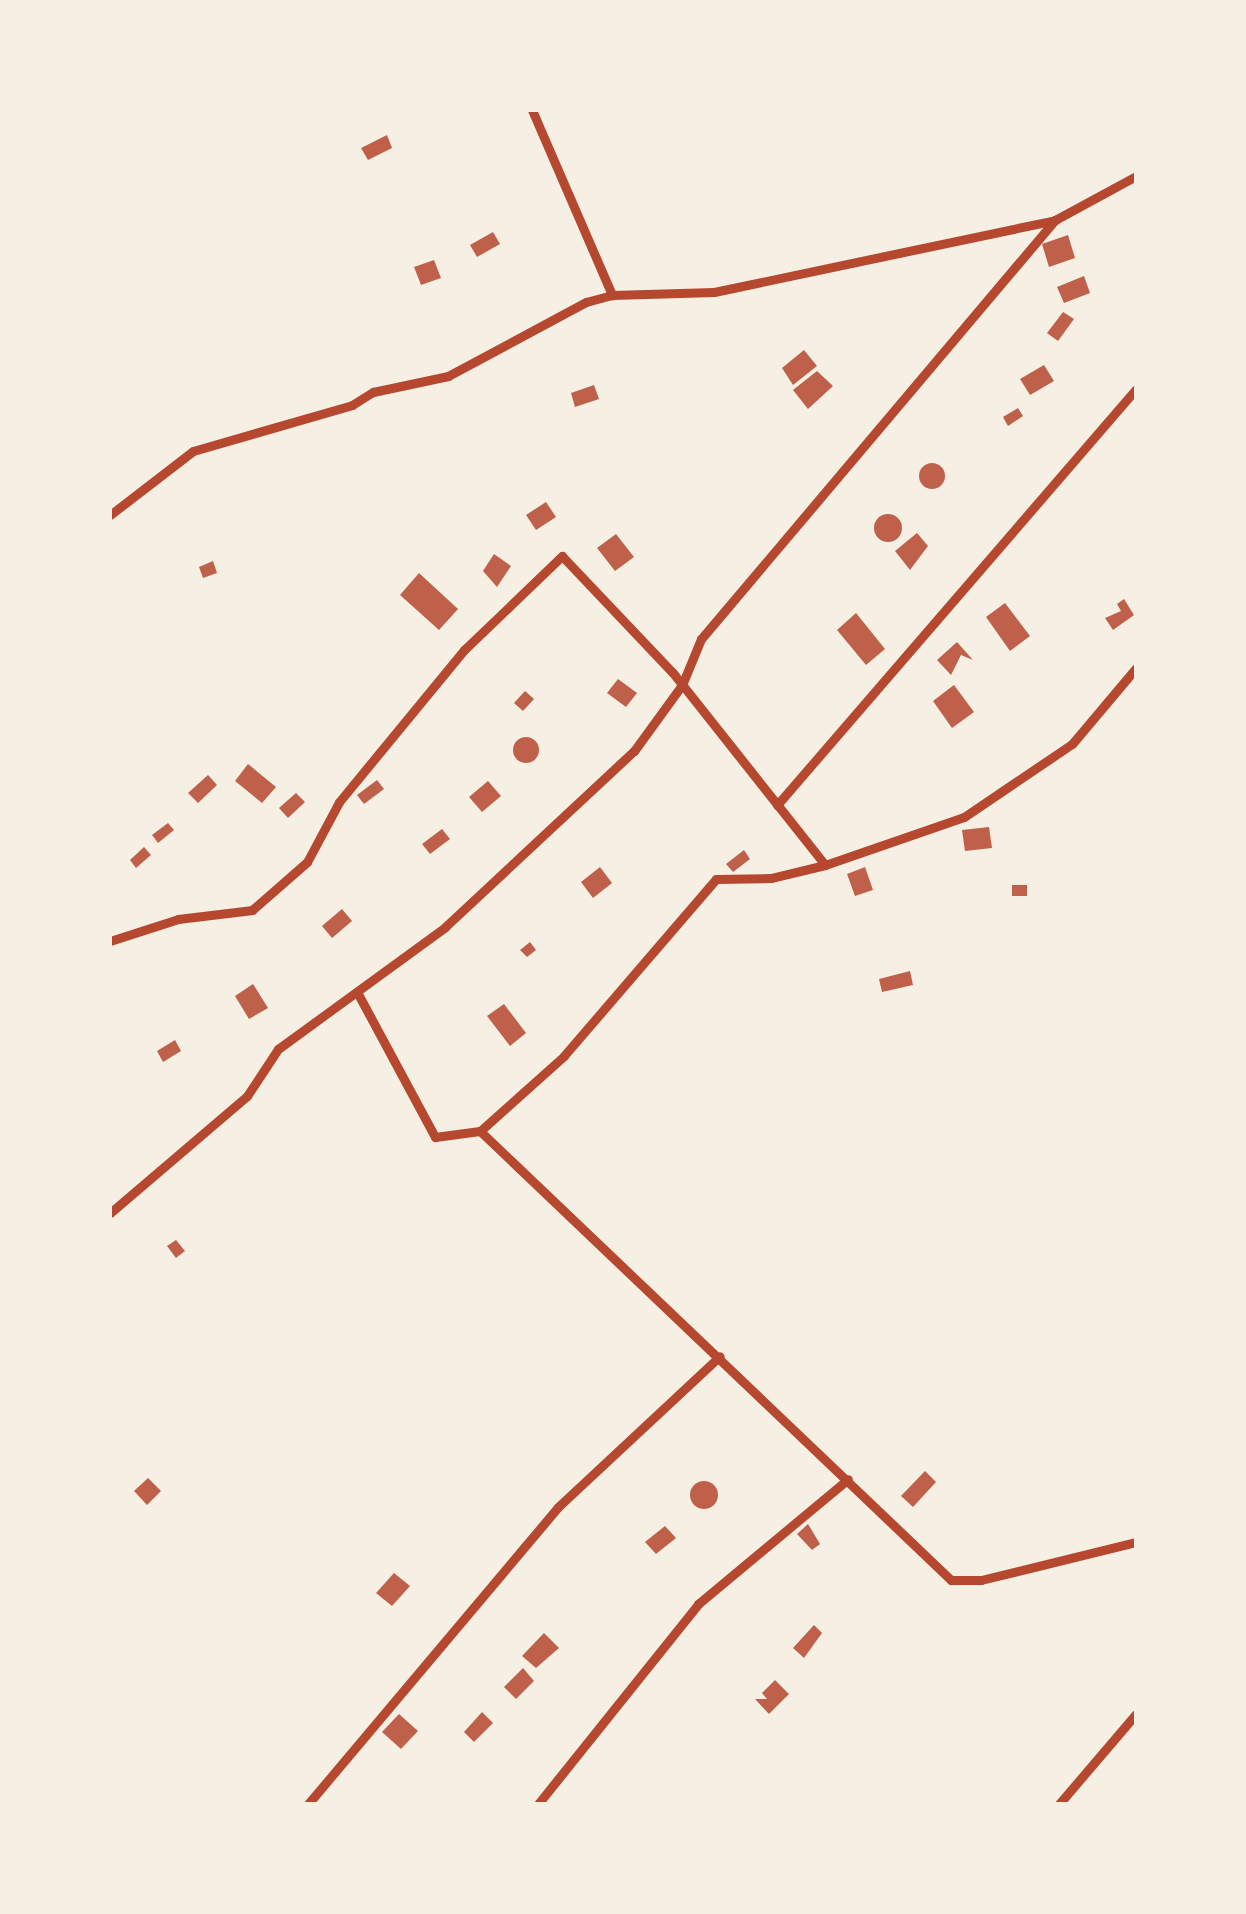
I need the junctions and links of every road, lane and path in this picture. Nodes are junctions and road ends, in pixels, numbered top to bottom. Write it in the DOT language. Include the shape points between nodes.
graph roads {
  1 [pos="532,110"];
  2 [pos="1136,176"];
  3 [pos="1055,220"];
  4 [pos="612,294"];
  5 [pos="1136,389"];
  6 [pos="110,515"];
  7 [pos="1136,668"];
  8 [pos="682,685"];
  9 [pos="778,805"];
  10 [pos="825,865"];
  11 [pos="110,941"];
  12 [pos="357,992"];
  13 [pos="480,1132"];
  14 [pos="110,1213"];
  15 [pos="720,1356"];
  16 [pos="848,1479"];
  17 [pos="1136,1542"];
  18 [pos="1136,1714"];
  19 [pos="308,1804"];
  20 [pos="538,1804"];
  21 [pos="1059,1804"];
  1 -- 4 [label="street"];
  2 -- 3 [label="street"];
  3 -- 4 [label="street" via="714,292"];
  3 -- 8 [label="street" via="701,639"];
  4 -- 6 [label="street" via="448,376 372,392 352,405 193,452"];
  5 -- 9 [label="street" via="1035,498"];
  7 -- 10 [label="street" via="1072,744 964,817"];
  8 -- 9 [label="street"];
  8 -- 11 [label="street" via="562,556 464,650 339,802 307,862 252,910 178,919"];
  8 -- 12 [label="street" via="634,751 445,928"];
  9 -- 10 [label="street"];
  10 -- 13 [label="street" via="772,878 716,880 564,1056"];
  12 -- 13 [label="street" via="435,1137"];
  12 -- 14 [label="street" via="278,1049 247,1096"];
  13 -- 15 [label="street"];
  15 -- 16 [label="street"];
  15 -- 19 [label="street" via="558,1507"];
  16 -- 17 [label="street" via="951,1580 981,1580"];
  16 -- 20 [label="street" via="698,1604"];
  18 -- 21 [label="street"];
}
